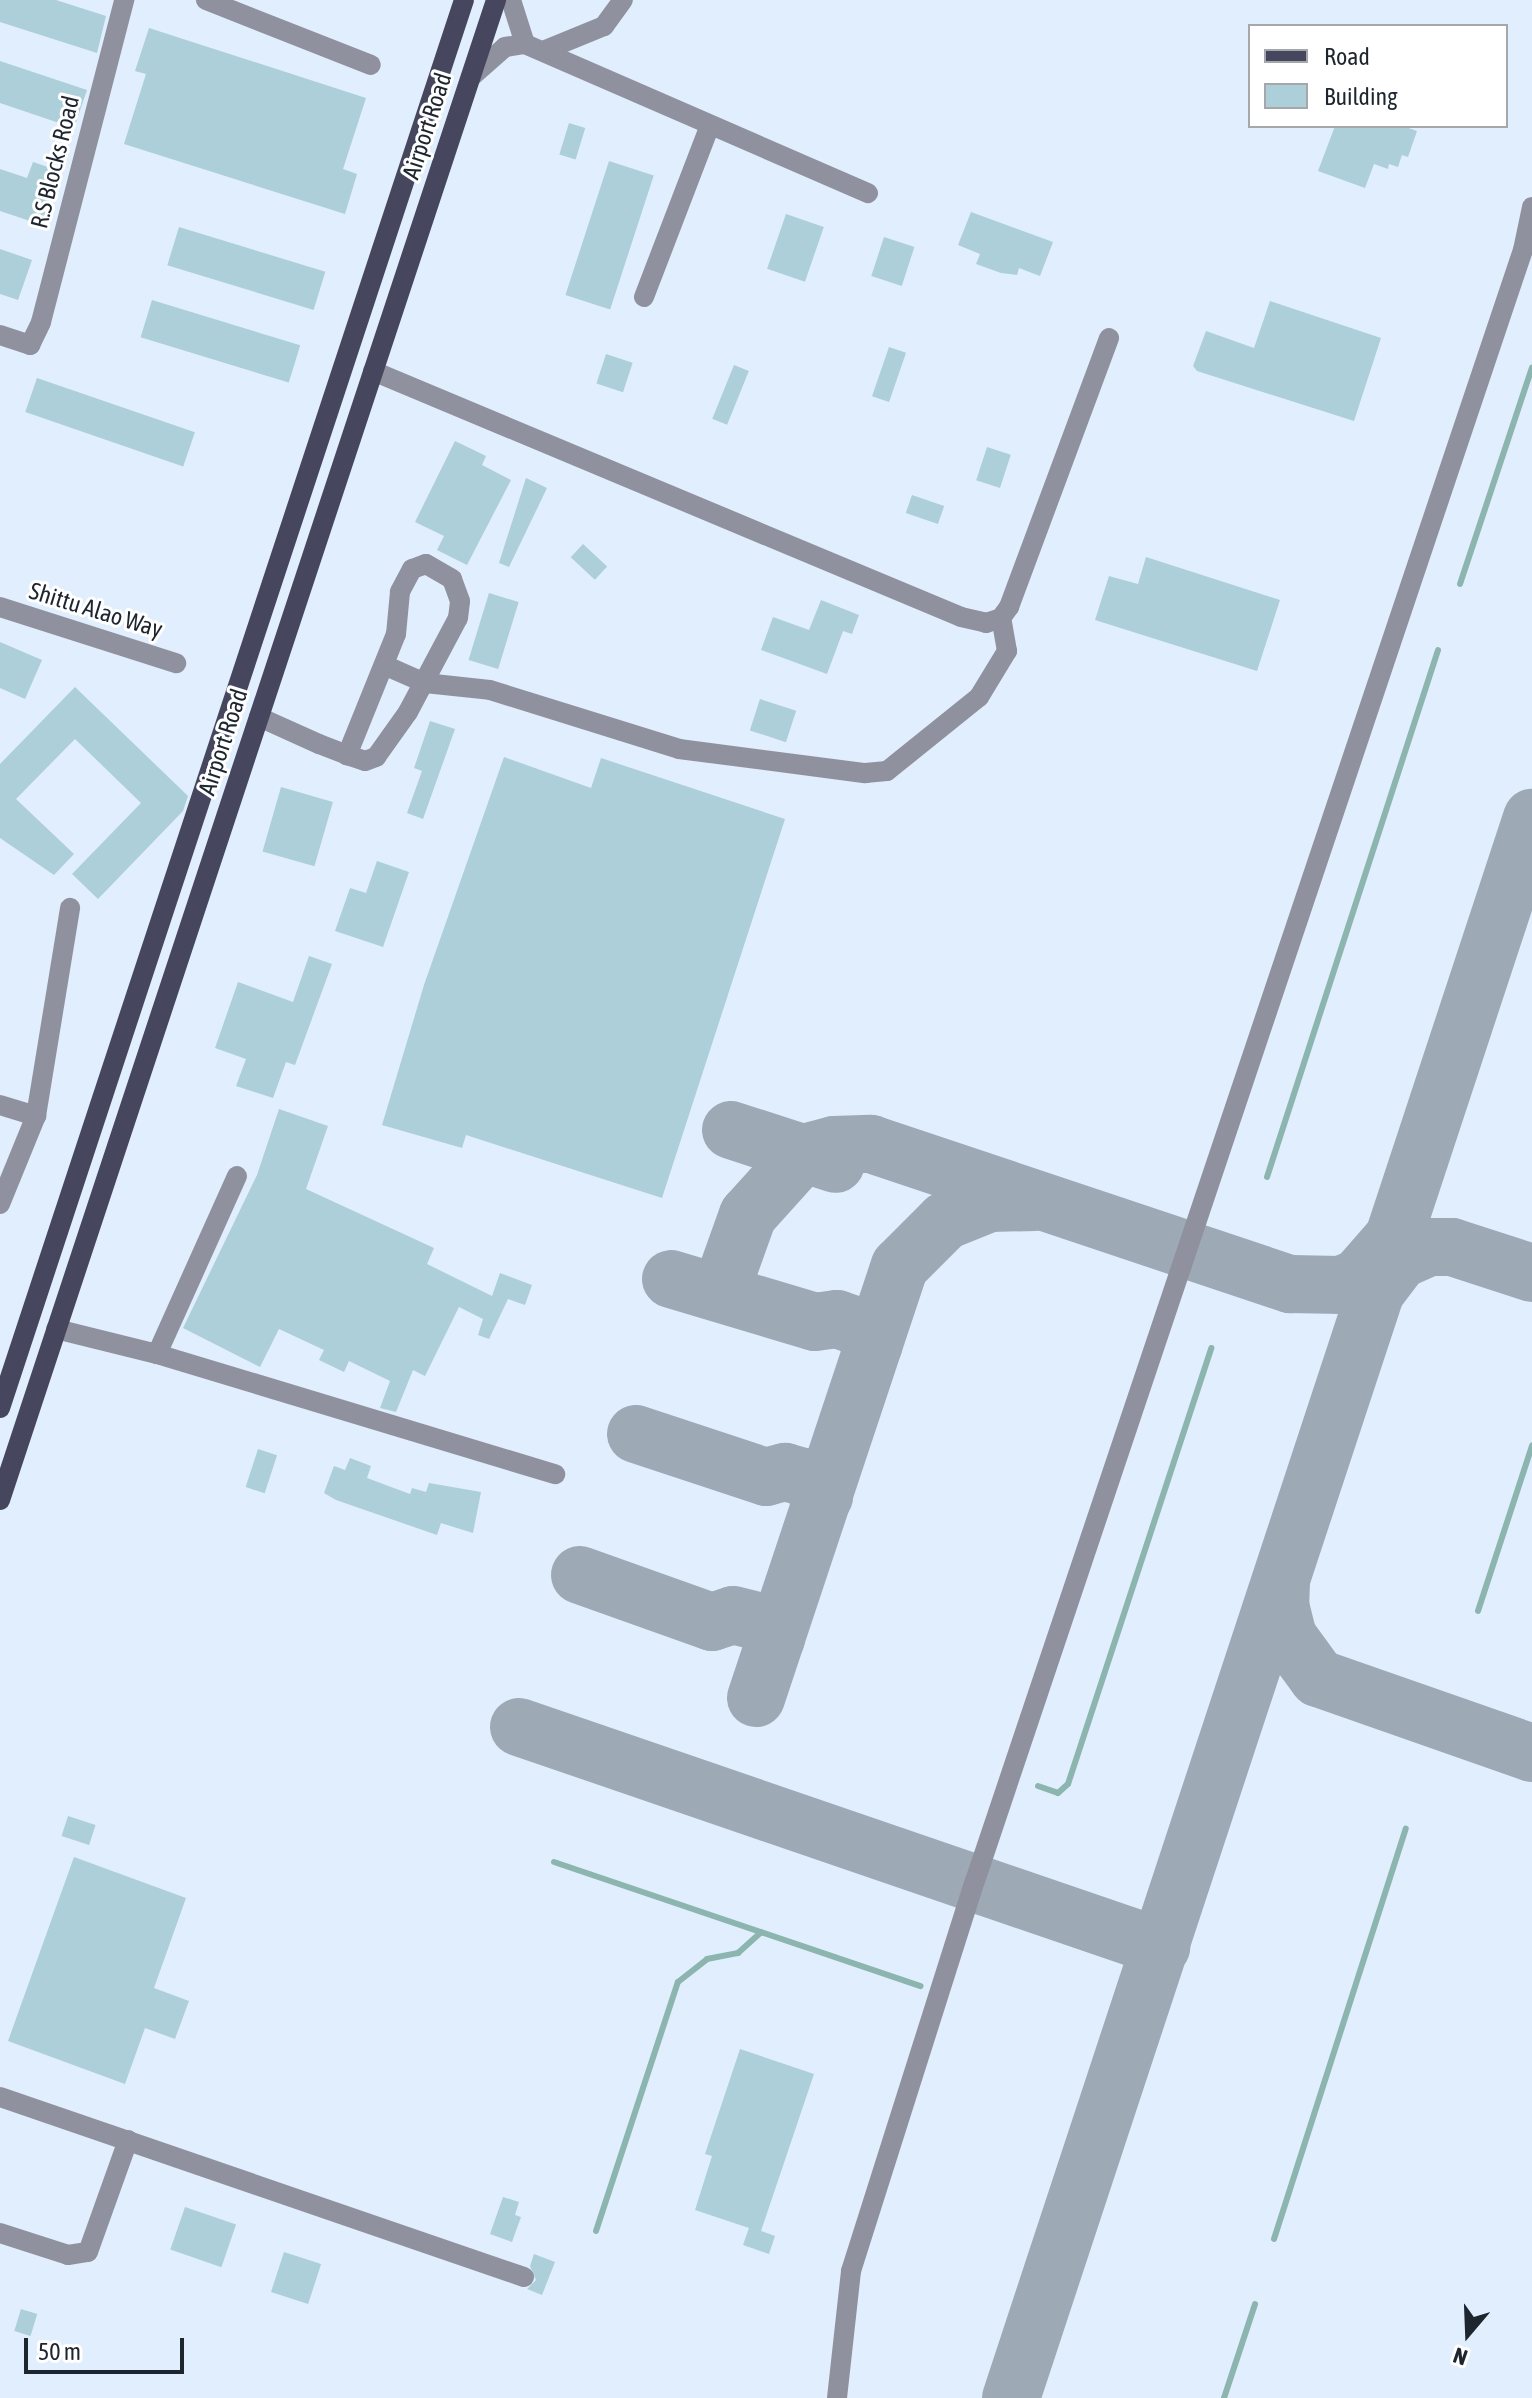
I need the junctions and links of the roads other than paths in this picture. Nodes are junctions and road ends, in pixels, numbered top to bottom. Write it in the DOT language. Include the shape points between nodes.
graph roads {
  1 [pos="124,0"];
  2 [pos="206,0"];
  3 [pos="464,0"];
  4 [pos="496,0"];
  5 [pos="511,0"];
  6 [pos="622,0"];
  7 [pos="534,48"];
  8 [pos="371,65"];
  9 [pos="471,77"];
  10 [pos="710,125"];
  11 [pos="868,193"];
  12 [pos="1532,207"];
  13 [pos="644,297"];
  14 [pos="0,335"];
  15 [pos="1109,338"];
  16 [pos="373,371"];
  17 [pos="0,607"];
  18 [pos="1001,618"];
  19 [pos="176,663"];
  20 [pos="384,665"];
  21 [pos="425,683"];
  22 [pos="259,717"];
  23 [pos="347,755"];
  24 [pos="70,908"];
  25 [pos="0,1105"];
  26 [pos="36,1116"];
  27 [pos="237,1176"];
  28 [pos="0,1204"];
  29 [pos="56,1329"];
  30 [pos="157,1354"];
  31 [pos="0,1408"];
  32 [pos="555,1474"];
  33 [pos="0,1500"];
  34 [pos="0,2097"];
  35 [pos="128,2140"];
  36 [pos="0,2233"];
  37 [pos="524,2277"];
  38 [pos="837,2398"];
  1 -- 14 [label="lane, R.S Blocks Road" via="41,322 30,345"];
  2 -- 8 [label="lane"];
  3 -- 31 [label="main road, Airport Road"];
  4 -- 9 [label="main road, Airport Road"];
  5 -- 7 [label="lane"];
  6 -- 7 [label="lane" via="604,26"];
  7 -- 9 [label="lane" via="505,47"];
  7 -- 10 [label="lane"];
  9 -- 16 [label="main road, Airport Road"];
  10 -- 11 [label="lane"];
  10 -- 13 [label="lane"];
  12 -- 38 [label="lane" via="1523,250 975,1881 851,2271"];
  15 -- 18 [label="lane"];
  16 -- 18 [label="lane" via="961,617 986,623"];
  16 -- 22 [label="main road, Airport Road"];
  17 -- 19 [label="lane, Shittu Alao Way"];
  18 -- 21 [label="lane" via="1007,651 979,697 887,771 865,773 679,749 490,690"];
  20 -- 21 [label="lane"];
  20 -- 21 [label="lane" via="396,634 400,592 412,569 426,564 452,579 460,601 447,644"];
  20 -- 23 [label="lane"];
  21 -- 23 [label="lane" via="376,757 365,761"];
  22 -- 23 [label="lane"];
  22 -- 29 [label="main road, Airport Road"];
  24 -- 26 [label="lane"];
  25 -- 26 [label="lane"];
  26 -- 28 [label="lane"];
  27 -- 30 [label="lane"];
  29 -- 30 [label="lane"];
  29 -- 33 [label="main road, Airport Road"];
  30 -- 32 [label="lane"];
  34 -- 35 [label="lane"];
  35 -- 36 [label="lane" via="88,2252 68,2255"];
  35 -- 37 [label="lane"];
}
